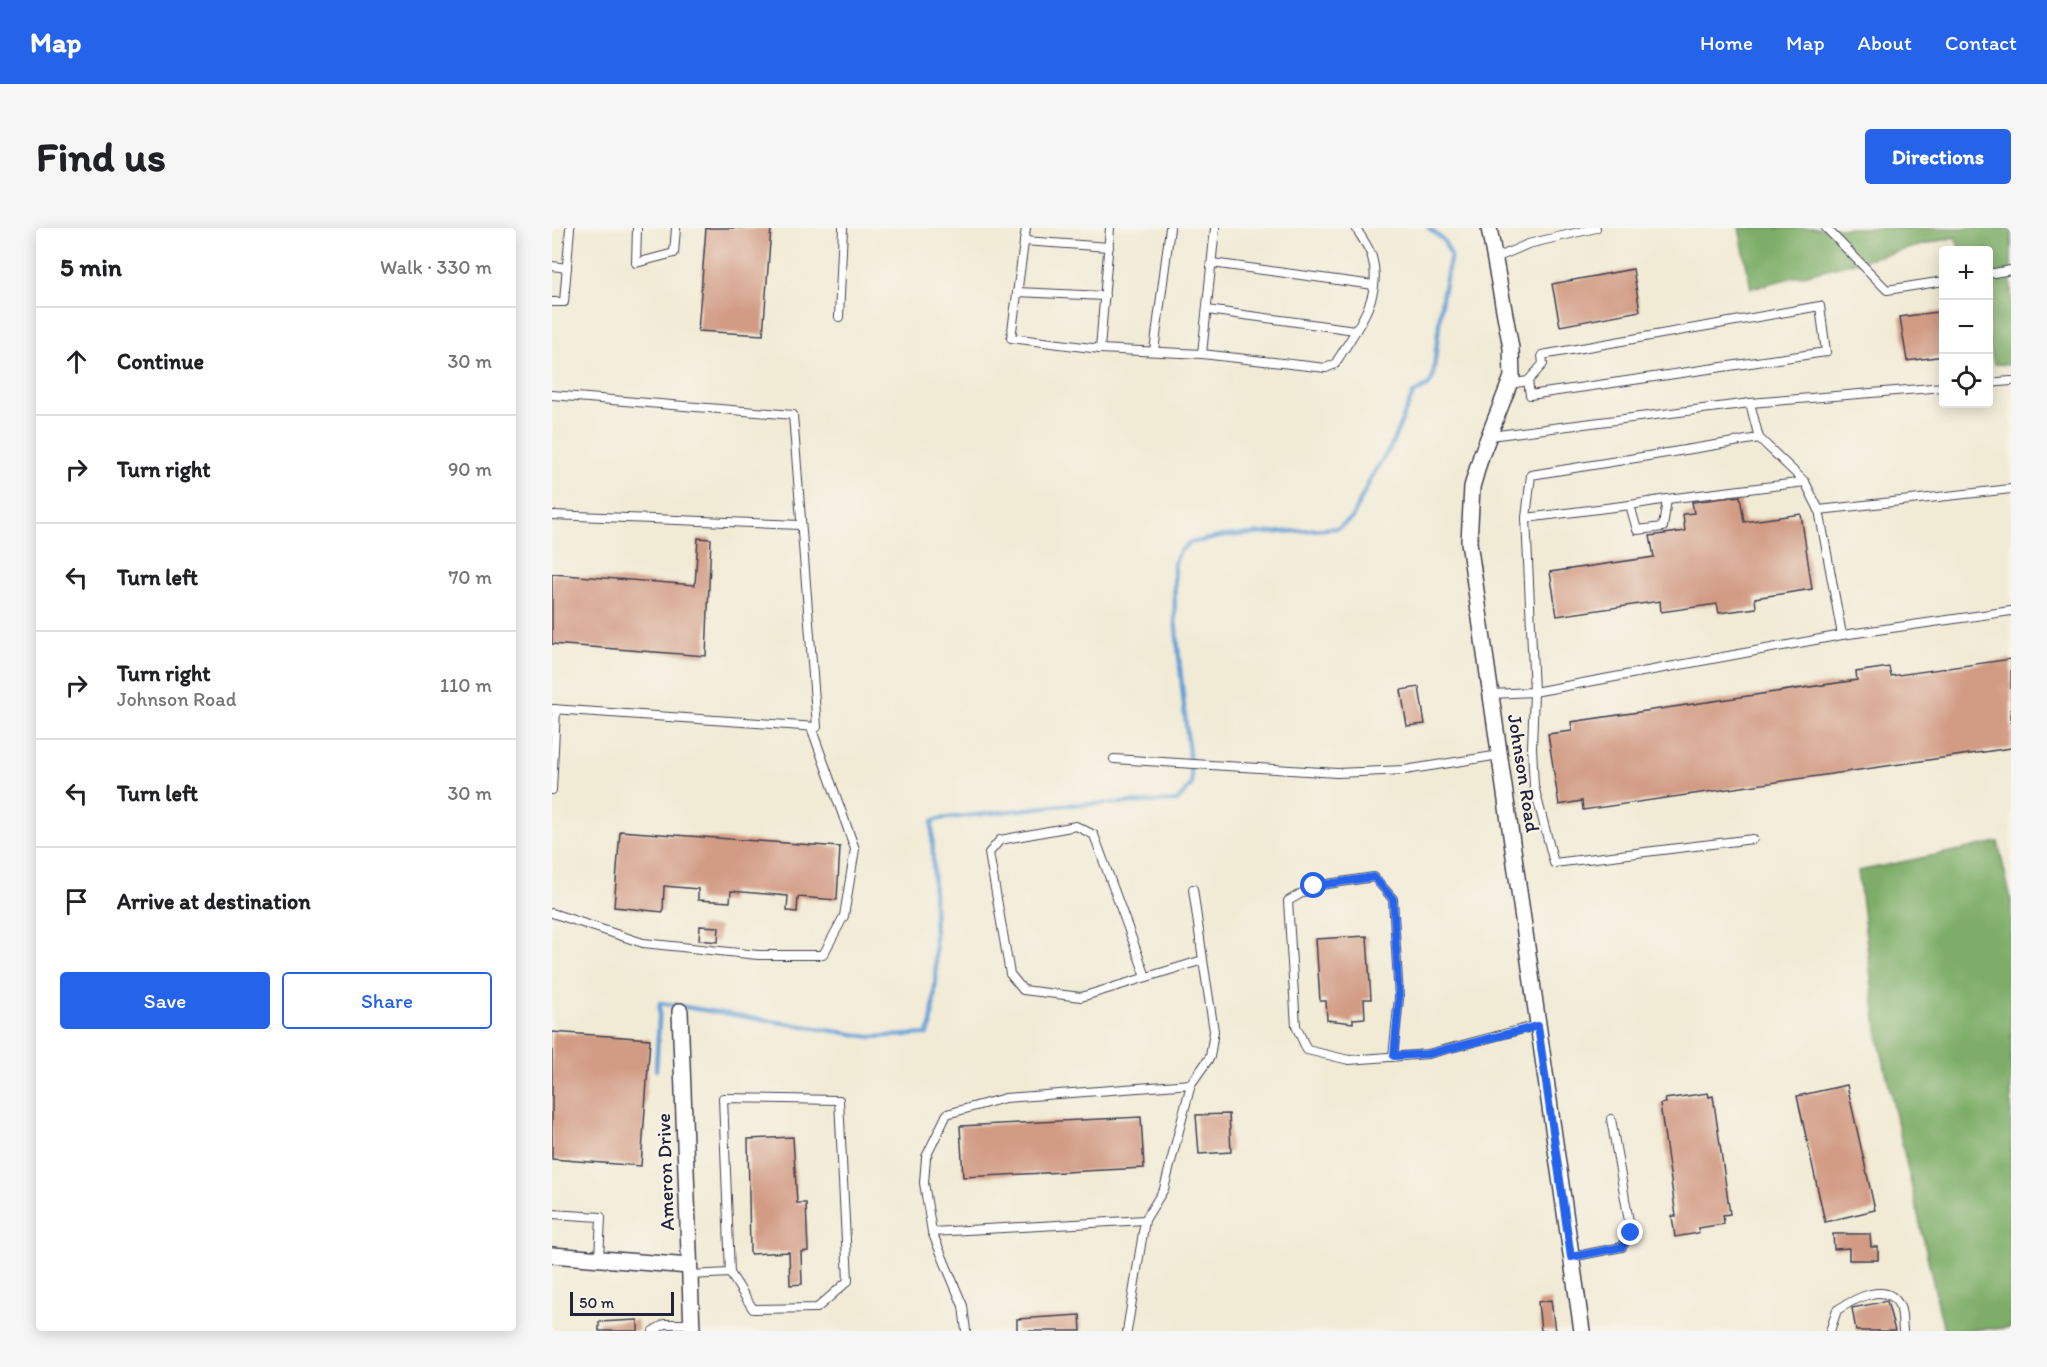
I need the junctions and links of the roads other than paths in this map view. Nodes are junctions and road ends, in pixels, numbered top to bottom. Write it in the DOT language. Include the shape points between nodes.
graph roads {
  1 [pos="570,228"];
  2 [pos="637,228"];
  3 [pos="676,228"];
  4 [pos="843,228"];
  5 [pos="1026,228"];
  6 [pos="1110,228"];
  7 [pos="1170,228"];
  8 [pos="1215,228"];
  9 [pos="1356,228"];
  10 [pos="1489,228"];
  11 [pos="1596,228"];
  12 [pos="1826,228"];
  13 [pos="1024,241"];
  14 [pos="1109,247"];
  15 [pos="1496,258"];
  16 [pos="1212,262"];
  17 [pos="552,266"];
  18 [pos="567,268"];
  19 [pos="2011,270"];
  20 [pos="1993,273"];
  21 [pos="1939,282"];
  22 [pos="1374,285"];
  23 [pos="1017,292"];
  24 [pos="1105,296"];
  25 [pos="552,302"];
  26 [pos="1207,310"];
  27 [pos="839,317"];
  28 [pos="1355,330"];
  29 [pos="1100,349"];
  30 [pos="1154,351"];
  31 [pos="1202,354"];
  32 [pos="1528,381"];
  33 [pos="2011,381"];
  34 [pos="1993,383"];
  35 [pos="1510,384"];
  36 [pos="1939,387"];
  37 [pos="552,395"];
  38 [pos="1750,403"];
  39 [pos="1490,436"];
  40 [pos="1759,438"];
  41 [pos="1805,482"];
  42 [pos="2011,489"];
  43 [pos="1667,499"];
  44 [pos="1629,505"];
  45 [pos="1819,510"];
  46 [pos="552,515"];
  47 [pos="1526,518"];
  48 [pos="801,525"];
  49 [pos="2011,611"];
  50 [pos="1842,635"];
  51 [pos="1534,692"];
  52 [pos="1491,694"];
  53 [pos="554,709"];
  54 [pos="811,727"];
  55 [pos="553,742"];
  56 [pos="1500,754"];
  57 [pos="1114,759"];
  58 [pos="552,790"];
  59 [pos="1753,839"];
  60 [pos="1193,889"];
  61 [pos="552,913"];
  62 [pos="1203,960"];
  63 [pos="1146,977"];
  64 [pos="680,1011"];
  65 [pos="1538,1026"];
  66 [pos="1394,1056"];
  67 [pos="1191,1084"];
  68 [pos="1611,1119"];
  69 [pos="552,1214"];
  70 [pos="1145,1220"];
  71 [pos="932,1232"];
  72 [pos="552,1256"];
  73 [pos="1571,1257"];
  74 [pos="599,1259"];
  75 [pos="689,1270"];
  76 [pos="730,1273"];
  77 [pos="692,1328"];
  78 [pos="654,1331"];
  79 [pos="966,1331"];
  80 [pos="1126,1331"];
  81 [pos="1582,1331"];
  82 [pos="1830,1331"];
  83 [pos="1903,1331"];
  1 -- 18 [label="lane"];
  2 -- 3 [label="lane" via="636,263 674,253"];
  4 -- 27 [label="lane"];
  5 -- 13 [label="lane"];
  6 -- 14 [label="lane"];
  7 -- 30 [label="lane"];
  8 -- 16 [label="lane"];
  9 -- 22 [label="lane" via="1371,256"];
  10 -- 15 [label="street, Johnson Road"];
  11 -- 15 [label="lane" via="1528,244"];
  12 -- 21 [label="lane" via="1887,290"];
  13 -- 14 [label="lane"];
  13 -- 23 [label="lane"];
  14 -- 24 [label="lane"];
  15 -- 35 [label="street, Johnson Road" via="1511,348"];
  16 -- 22 [label="lane"];
  16 -- 26 [label="lane"];
  17 -- 18 [label="lane"];
  18 -- 25 [label="lane" via="564,302"];
  19 -- 20 [label="lane"];
  22 -- 28 [label="lane" via="1372,300"];
  23 -- 24 [label="lane"];
  23 -- 29 [label="lane" via="1011,338"];
  24 -- 29 [label="lane"];
  26 -- 28 [label="lane"];
  26 -- 31 [label="lane"];
  28 -- 31 [label="lane" via="1335,364 1326,368"];
  29 -- 30 [label="lane"];
  30 -- 31 [label="lane"];
  32 -- 32 [label="lane" via="1530,395 1826,352 1820,306 1542,355 1544,364"];
  32 -- 35 [label="lane"];
  33 -- 34 [label="lane"];
  35 -- 39 [label="street, Johnson Road"];
  36 -- 38 [label="lane"];
  37 -- 48 [label="lane" via="793,415"];
  38 -- 39 [label="lane"];
  38 -- 40 [label="lane"];
  39 -- 52 [label="street, Johnson Road" via="1472,488 1469,542"];
  40 -- 41 [label="lane"];
  40 -- 47 [label="lane" via="1531,475"];
  41 -- 43 [label="lane"];
  41 -- 45 [label="lane"];
  42 -- 45 [label="lane"];
  43 -- 44 [label="lane"];
  43 -- 44 [label="lane" via="1664,527 1637,530"];
  44 -- 47 [label="lane"];
  45 -- 50 [label="lane"];
  46 -- 48 [label="lane"];
  47 -- 51 [label="lane"];
  48 -- 54 [label="lane" via="817,727"];
  49 -- 50 [label="lane"];
  50 -- 51 [label="lane"];
  51 -- 52 [label="lane"];
  51 -- 59 [label="lane" via="1534,786 1554,863"];
  52 -- 56 [label="street, Johnson Road"];
  53 -- 54 [label="lane"];
  53 -- 55 [label="lane"];
  54 -- 61 [label="lane" via="855,849 844,916 823,955 758,955 643,943"];
  55 -- 58 [label="lane"];
  56 -- 57 [label="lane" via="1405,770 1337,773"];
  56 -- 65 [label="street, Johnson Road"];
  60 -- 62 [label="lane"];
  62 -- 63 [label="lane"];
  62 -- 67 [label="lane" via="1214,1031 1210,1057"];
  63 -- 63 [label="lane" via="1081,997 1023,990 1010,974 989,853 1000,840 1076,826 1094,836"];
  64 -- 75 [label="street, Ameron Drive"];
  65 -- 66 [label="lane" via="1428,1054"];
  65 -- 73 [label="street, Johnson Road"];
  66 -- 66 [label="lane" via="1349,1060 1307,1050 1296,1026 1288,901 1314,886 1374,877 1393,899 1399,998"];
  67 -- 70 [label="lane" via="1164,1189"];
  67 -- 71 [label="lane" via="1005,1098 948,1114 926,1157 924,1183"];
  68 -- 73 [label="lane" via="1631,1233 1622,1247"];
  69 -- 74 [label="lane" via="601,1217"];
  70 -- 71 [label="lane"];
  70 -- 80 [label="lane"];
  71 -- 79 [label="lane" via="963,1306"];
  72 -- 74 [label="street"];
  73 -- 81 [label="street, Johnson Road"];
  74 -- 75 [label="street"];
  75 -- 76 [label="lane"];
  75 -- 77 [label="street, Ameron Drive"];
  76 -- 76 [label="lane" via="723,1098 839,1100 848,1281 817,1308 753,1309"];
  77 -- 78 [label="lane" via="665,1324"];
  82 -- 83 [label="lane" via="1837,1310 1861,1295 1879,1293 1892,1297 1900,1307"];
}
